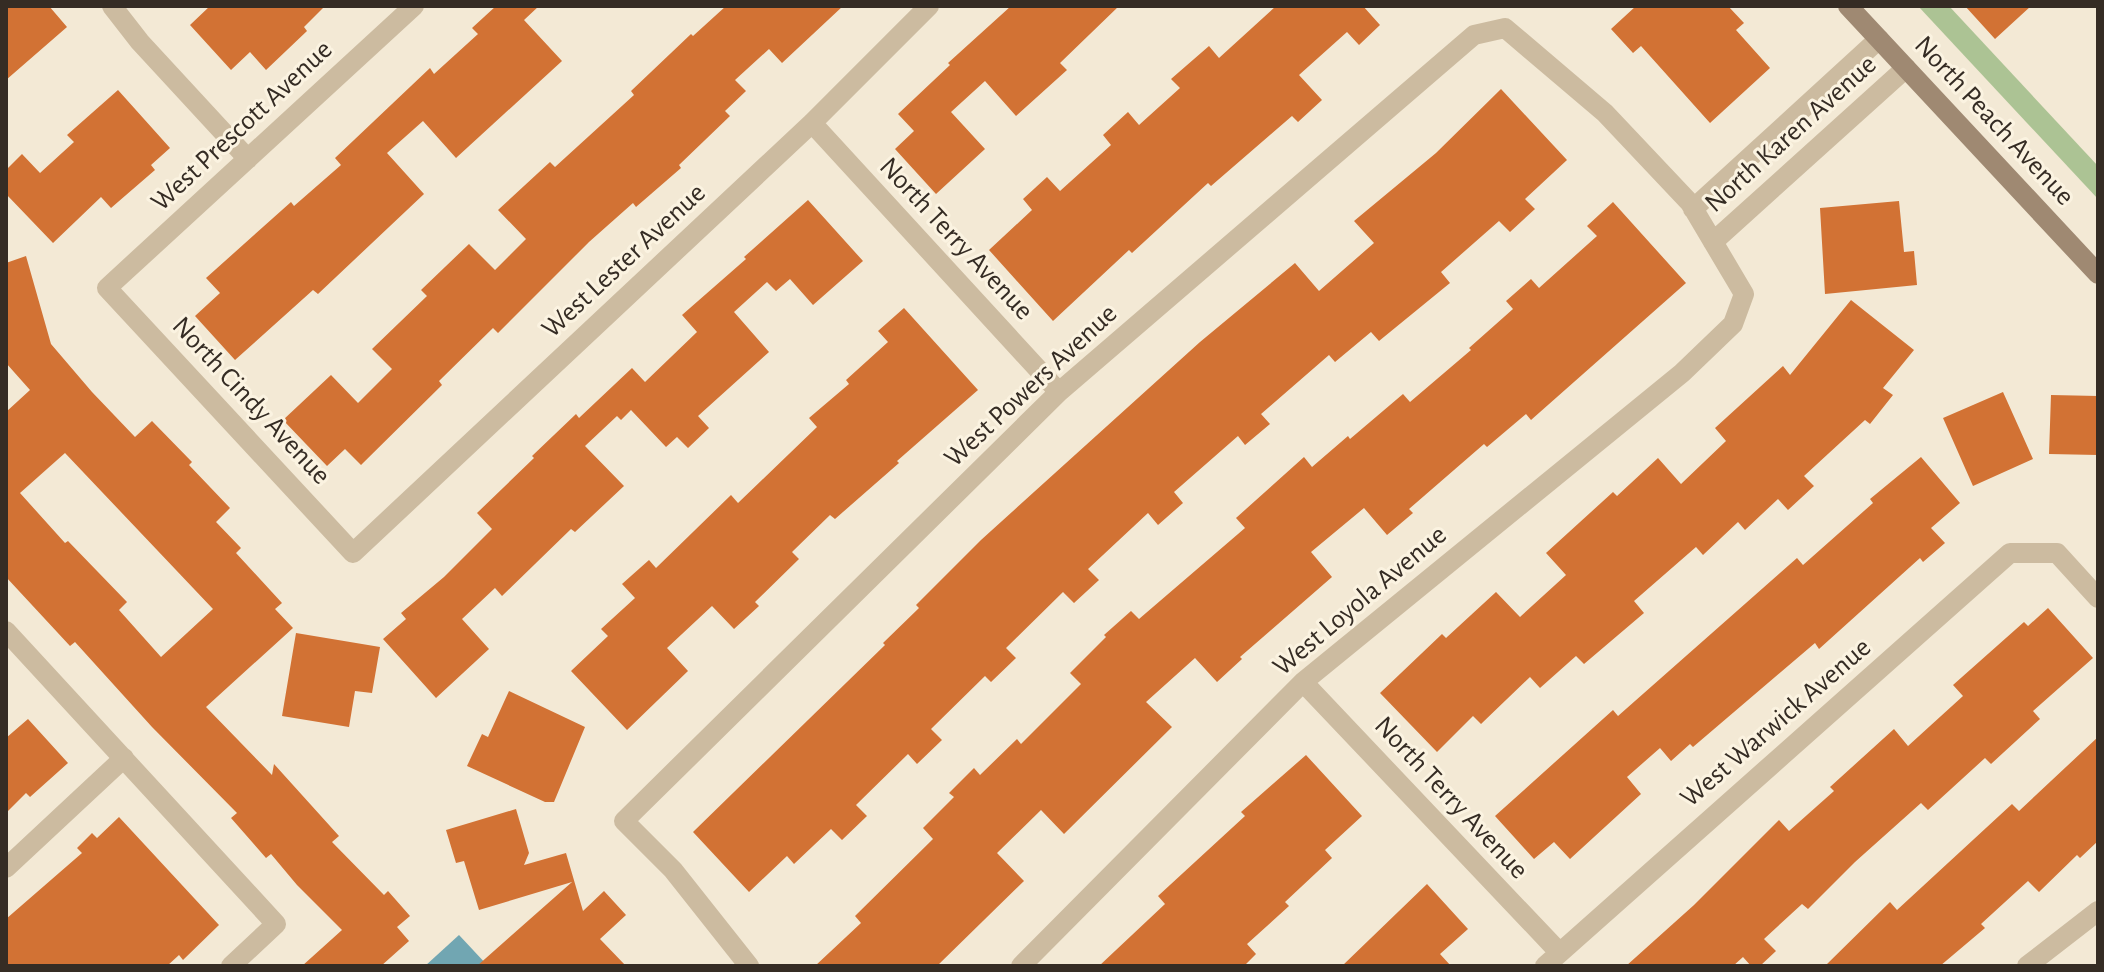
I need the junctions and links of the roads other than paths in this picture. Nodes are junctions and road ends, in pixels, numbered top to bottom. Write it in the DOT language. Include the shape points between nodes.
graph roads {
  1 [pos="112,6"];
  2 [pos="414,6"];
  3 [pos="929,6"];
  4 [pos="1848,6"];
  5 [pos="1505,28"];
  6 [pos="1879,39"];
  7 [pos="1906,68"];
  8 [pos="812,123"];
  9 [pos="248,159"];
  10 [pos="1693,209"];
  11 [pos="1713,242"];
  12 [pos="2098,274"];
  13 [pos="107,288"];
  14 [pos="1744,294"];
  15 [pos="1059,392"];
  16 [pos="353,553"];
  17 [pos="2098,598"];
  18 [pos="6,631"];
  19 [pos="1303,682"];
  20 [pos="124,758"];
  21 [pos="6,868"];
  22 [pos="2098,911"];
  23 [pos="1552,959"];
  24 [pos="231,966"];
  25 [pos="749,966"];
  26 [pos="1021,966"];
  27 [pos="2027,966"];
  1 -- 9 [label="street"];
  2 -- 9 [label="street, West Prescott Avenue"];
  3 -- 8 [label="street, West Lester Avenue"];
  4 -- 6 [label="street, North Peach Avenue"];
  5 -- 10 [label="street, North Karen Avenue" via="1605,113"];
  5 -- 15 [label="street, West Powers Avenue" via="1474,35"];
  6 -- 7 [label="street, North Peach Avenue"];
  6 -- 10 [label="street, North Karen Avenue"];
  7 -- 11 [label="street, North Karen Avenue"];
  7 -- 12 [label="street, North Peach Avenue"];
  8 -- 15 [label="street, North Terry Avenue"];
  8 -- 16 [label="street, West Lester Avenue"];
  9 -- 13 [label="street, West Prescott Avenue"];
  10 -- 11 [label="street, North Karen Avenue"];
  11 -- 14 [label="street, North Karen Avenue"];
  13 -- 16 [label="street, North Cindy Avenue"];
  14 -- 19 [label="street, West Loyola Avenue" via="1733,324 1682,373"];
  15 -- 25 [label="street, West Powers Avenue" via="624,821 673,870"];
  17 -- 23 [label="street, West Warwick Avenue" via="2057,553 2010,553"];
  18 -- 20 [label="street"];
  19 -- 23 [label="street, North Terry Avenue"];
  19 -- 26 [label="street, West Loyola Avenue"];
  20 -- 21 [label="street"];
  20 -- 24 [label="street" via="276,924"];
  22 -- 27 [label="street"];
}
